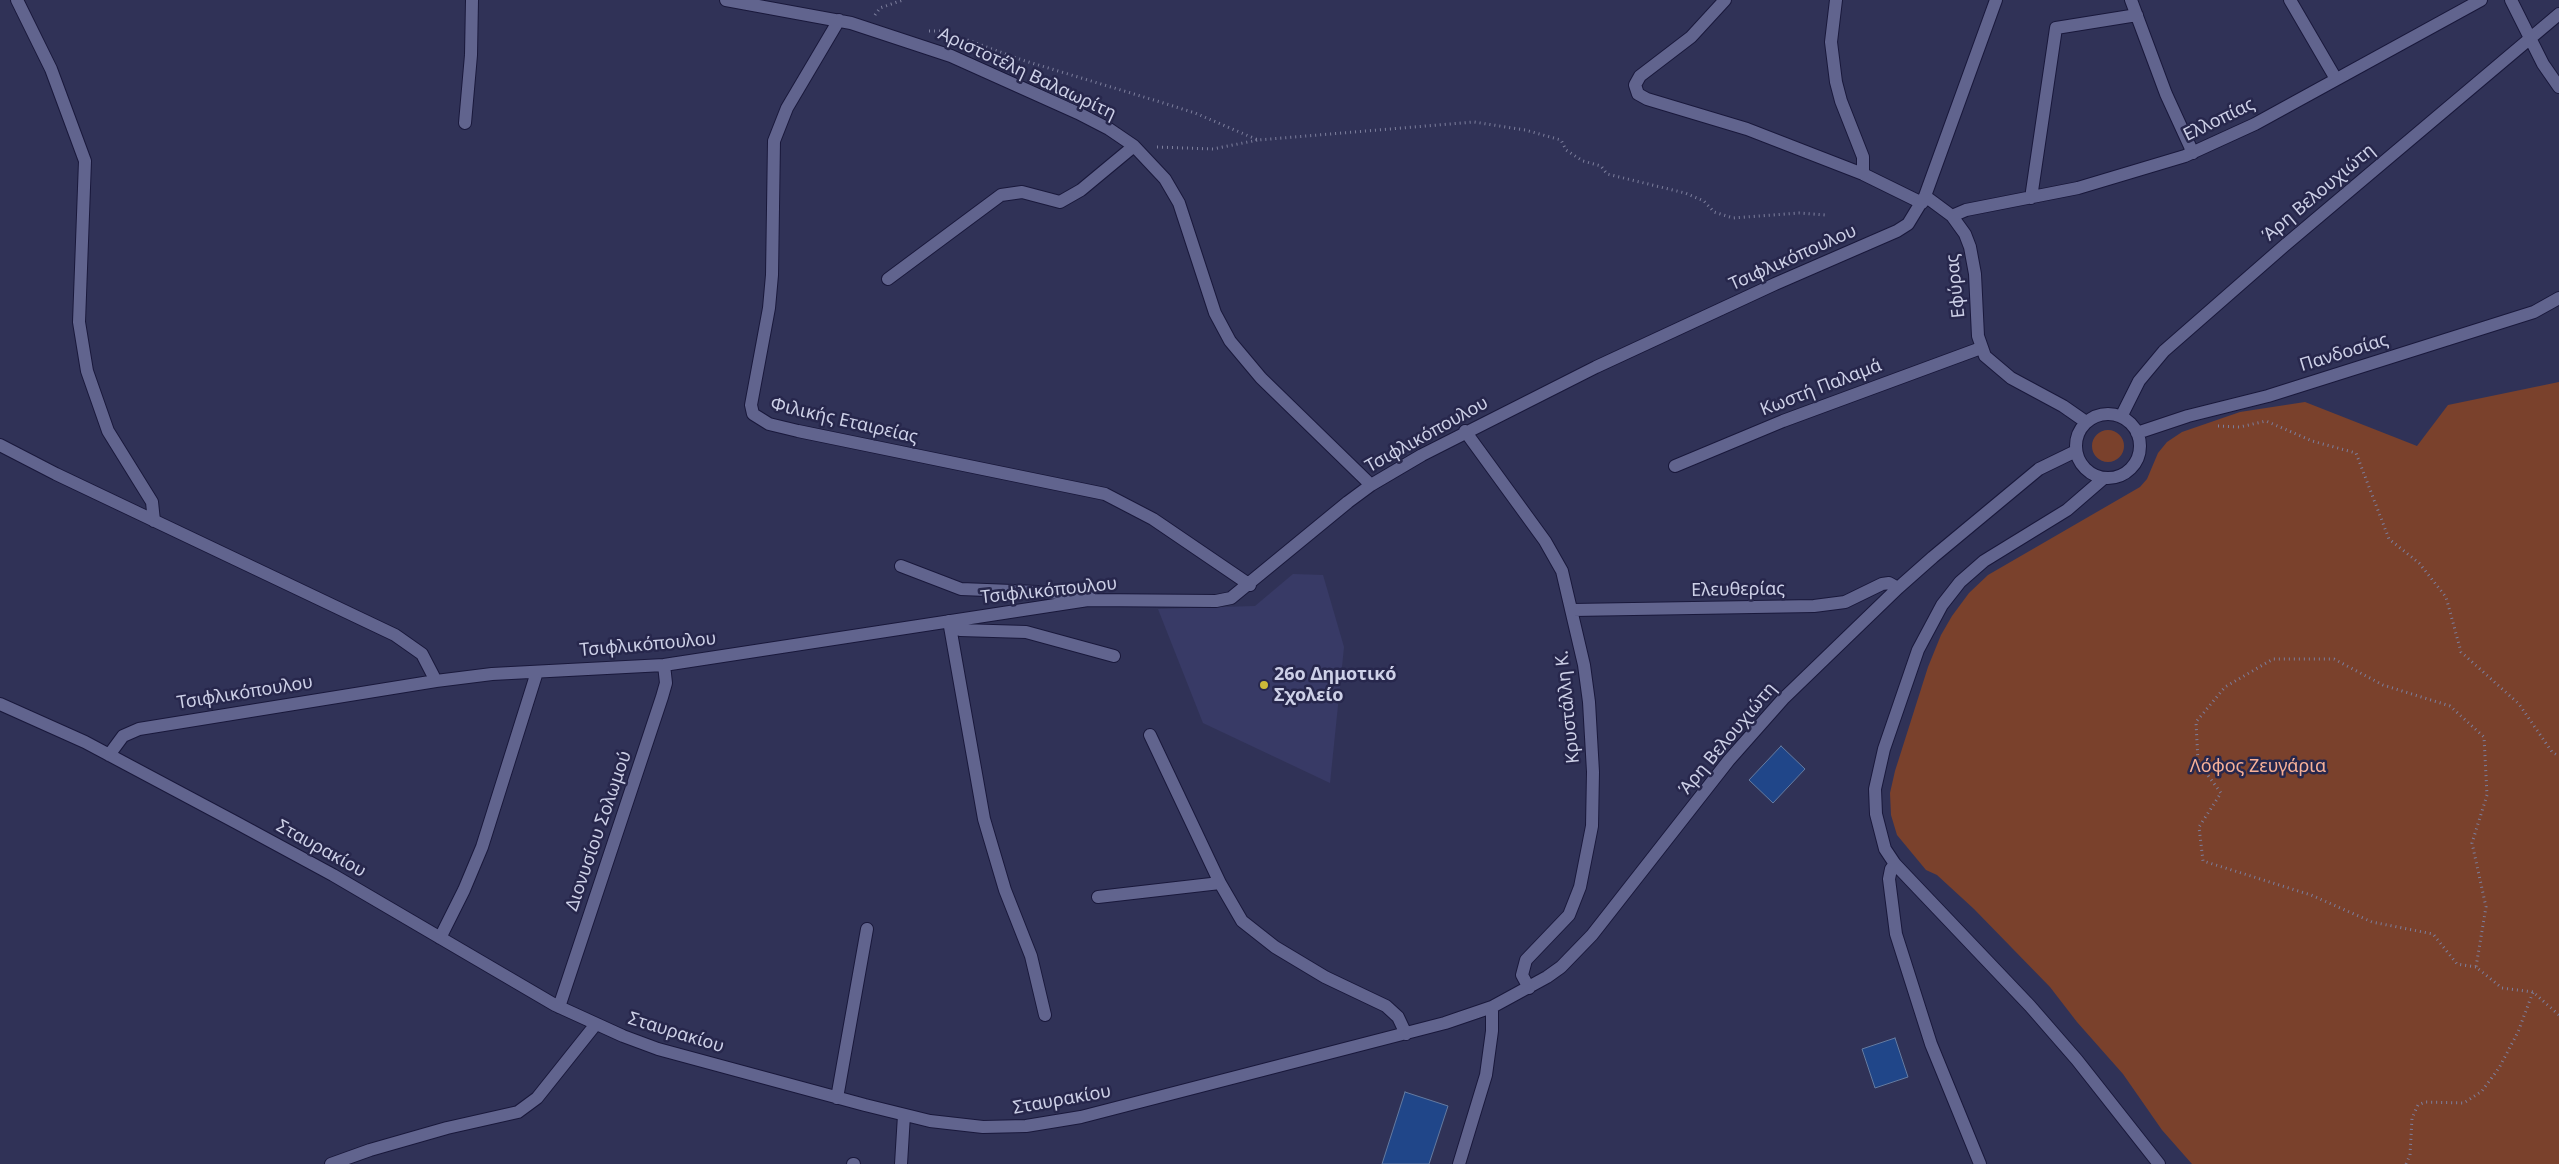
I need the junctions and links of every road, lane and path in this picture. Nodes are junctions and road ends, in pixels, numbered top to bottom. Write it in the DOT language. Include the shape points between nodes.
graph roads {
  1 [pos="17,0"];
  2 [pos="472,0"];
  3 [pos="726,0"];
  4 [pos="903,0"];
  5 [pos="1725,0"];
  6 [pos="1836,0"];
  7 [pos="1996,0"];
  8 [pos="2131,0"];
  9 [pos="2290,0"];
  10 [pos="2481,0"];
  11 [pos="2511,0"];
  12 [pos="2559,14"];
  13 [pos="2137,15"];
  14 [pos="838,20"];
  15 [pos="865,27"];
  16 [pos="923,31"];
  17 [pos="2530,37"];
  18 [pos="2336,79"];
  19 [pos="2559,87"];
  20 [pos="465,123"];
  21 [pos="1258,140"];
  22 [pos="1134,146"];
  23 [pos="2193,153"];
  24 [pos="1863,174"];
  25 [pos="2031,198"];
  26 [pos="1924,200"];
  27 [pos="1826,215"];
  28 [pos="1952,216"];
  29 [pos="888,279"];
  30 [pos="2559,298"];
  31 [pos="1981,348"];
  32 [pos="2121,417"];
  33 [pos="2086,422"];
  34 [pos="2214,426"];
  35 [pos="1465,431"];
  36 [pos="2137,434"];
  37 [pos="0,445"];
  38 [pos="2076,452"];
  39 [pos="1674,466"];
  40 [pos="2104,478"];
  41 [pos="1371,485"];
  42 [pos="154,521"];
  43 [pos="900,566"];
  44 [pos="1250,585"];
  45 [pos="1898,588"];
  46 [pos="1100,600"];
  47 [pos="1573,610"];
  48 [pos="949,621"];
  49 [pos="1114,656"];
  50 [pos="664,665"];
  51 [pos="537,672"];
  52 [pos="436,681"];
  53 [pos="0,704"];
  54 [pos="1150,735"];
  55 [pos="109,755"];
  56 [pos="2559,756"];
  57 [pos="1895,864"];
  58 [pos="1220,883"];
  59 [pos="1098,897"];
  60 [pos="867,929"];
  61 [pos="440,938"];
  62 [pos="2476,967"];
  63 [pos="1529,988"];
  64 [pos="2533,992"];
  65 [pos="559,1007"];
  66 [pos="1492,1007"];
  67 [pos="1045,1015"];
  68 [pos="2559,1015"];
  69 [pos="596,1024"];
  70 [pos="1406,1034"];
  71 [pos="837,1098"];
  72 [pos="904,1115"];
  73 [pos="331,1164"];
  74 [pos="901,1164"];
  75 [pos="1459,1164"];
  76 [pos="1980,1164"];
  77 [pos="2159,1164"];
  78 [pos="2406,1164"];
  1 -- 42 [label="street" via="51,69 85,161 79,322 87,371 108,431 152,502"];
  2 -- 20 [label="street"];
  3 -- 14 [label="street, Αριστοτέλη Βαλαωρίτη"];
  4 -- 15 [label="path" via="880,8"];
  5 -- 24 [label="street, Εφύρας" via="1691,36 1640,76 1635,85 1638,94 1748,129"];
  6 -- 24 [label="street" via="1831,42 1836,82 1863,157"];
  7 -- 26 [label="street"];
  8 -- 13 [label="street"];
  9 -- 18 [label="street"];
  10 -- 18 [label="street, Ελλοπίας"];
  11 -- 17 [label="street"];
  12 -- 17 [label="street, Άρη Βελουχιώτη"];
  13 -- 23 [label="street" via="2166,94"];
  13 -- 25 [label="street" via="2056,28"];
  14 -- 15 [label="street, Αριστοτέλη Βαλαωρίτη"];
  14 -- 44 [label="street, Φιλικής Εταιρείας" via="794,96 774,141 772,275 751,404 753,414 768,424 798,431 1105,494 1153,519"];
  15 -- 22 [label="street, Αριστοτέλη Βαλαωρίτη" via="984,70 1109,129"];
  16 -- 21 [label="path" via="943,31 1022,60 1196,113"];
  17 -- 19 [label="street"];
  17 -- 32 [label="street, Άρη Βελουχιώτη" via="2164,351 2138,381"];
  18 -- 23 [label="street, Ελλοπίας" via="2255,124"];
  21 -- 22 [label="path" via="1213,149"];
  21 -- 27 [label="path" via="1474,122 1525,130 1560,140 1566,150 1583,161 1601,166 1607,174 1685,193 1704,202 1714,212 1733,218 1799,213"];
  22 -- 29 [label="street" via="1081,190 1060,202 1022,192 1001,194"];
  22 -- 41 [label="street, Αριστοτέλη Βαλαωρίτη" via="1165,179 1179,203 1216,313 1230,341 1261,378"];
  23 -- 25 [label="street, Ελλοπίας" via="2120,177"];
  24 -- 26 [label="street, Εφύρας"];
  25 -- 28 [label="street, Ελλοπίας" via="1966,210"];
  26 -- 28 [label="street, Εφύρας"];
  26 -- 35 [label="street, Τσιφλικόπουλου" via="1908,224 1897,231 1766,288"];
  28 -- 31 [label="street, Εφύρας" via="1965,234 1973,258"];
  30 -- 36 [label="street, Πανδοσίας" via="2534,312"];
  31 -- 33 [label="street" via="2001,372"];
  31 -- 39 [label="street, Κωστή Παλαμά" via="1791,418"];
  32 -- 33 [label="street" via="2107,414"];
  32 -- 36 [label="street"];
  33 -- 38 [label="street" via="2078,435"];
  34 -- 56 [label="path" via="2240,427 2266,421 2312,441 2356,453 2389,539 2419,564 2446,597 2461,652 2519,704 2552,752"];
  35 -- 41 [label="street, Τσιφλικόπουλου"];
  35 -- 47 [label="street, Κρυστάλλη Κ." via="1554,554"];
  36 -- 40 [label="street" via="2140,450 2134,466 2120,476"];
  37 -- 42 [label="street"];
  38 -- 40 [label="street" via="2088,472"];
  38 -- 45 [label="street, Άρη Βελουχιώτη" via="2039,469"];
  40 -- 57 [label="street" via="2067,510 1984,560 1955,588 1929,626 1901,698 1875,789 1879,831"];
  41 -- 44 [label="street, Τσιφλικόπουλου"];
  42 -- 52 [label="street" via="409,643 427,660"];
  43 -- 46 [label="street" via="961,589 1093,595"];
  44 -- 46 [label="street, Τσιφλικόπουλου" via="1231,598 1216,601"];
  45 -- 47 [label="street, Ελευθερίας" via="1889,583 1882,584 1845,602 1814,606"];
  45 -- 63 [label="street, Άρη Βελουχιώτη" via="1760,723 1580,949 1561,967"];
  46 -- 48 [label="street, Τσιφλικόπουλου"];
  47 -- 63 [label="street, Κρυστάλλη Κ." via="1589,702 1592,826 1574,905 1563,923 1532,952 1524,965 1522,975"];
  48 -- 49 [label="street" via="960,630 1026,632"];
  48 -- 50 [label="street, Τσιφλικόπουλου"];
  48 -- 67 [label="street" via="984,819 1002,883 1031,956"];
  50 -- 51 [label="street, Τσιφλικόπουλου"];
  50 -- 65 [label="street, Διονυσίου Σολωμού" via="666,683 662,698"];
  51 -- 52 [label="street, Τσιφλικόπουλου"];
  51 -- 61 [label="street" via="482,848"];
  52 -- 55 [label="street, Τσιφλικόπουλου" via="138,729 123,736"];
  53 -- 55 [label="street, Σταυρακίου"];
  54 -- 58 [label="street"];
  55 -- 61 [label="street, Σταυρακίου" via="333,875"];
  57 -- 76 [label="street" via="1889,879 1896,934 1931,1044"];
  57 -- 77 [label="street" via="2059,1040"];
  58 -- 59 [label="street"];
  58 -- 70 [label="street" via="1239,917 1254,931 1325,977 1386,1006 1398,1017"];
  60 -- 71 [label="street"];
  61 -- 65 [label="street, Σταυρακίου"];
  62 -- 62 [label="path" via="2486,907 2472,843 2486,795 2484,737 2450,706 2383,685 2334,659 2273,659 2225,687 2196,722 2198,762 2221,793 2199,827 2203,861 2311,895 2372,922 2433,934 2457,964"];
  62 -- 64 [label="path" via="2502,988"];
  63 -- 66 [label="street, Άρη Βελουχιώτη"];
  64 -- 68 [label="path"];
  64 -- 78 [label="path" via="2518,1032 2499,1068 2482,1091 2464,1104 2424,1102 2418,1105 2412,1118 2410,1155"];
  65 -- 69 [label="street, Σταυρακίου"];
  66 -- 70 [label="street, Άρη Βελουχιώτη"];
  66 -- 75 [label="street" via="1486,1075"];
  69 -- 71 [label="street, Σταυρακίου" via="658,1048"];
  69 -- 73 [label="street" via="551,1082 522,1110 370,1150"];
  70 -- 72 [label="street, Σταυρακίου" via="1091,1115 1042,1124 983,1127"];
  71 -- 72 [label="street, Σταυρακίου"];
  72 -- 74 [label="street"];
}
